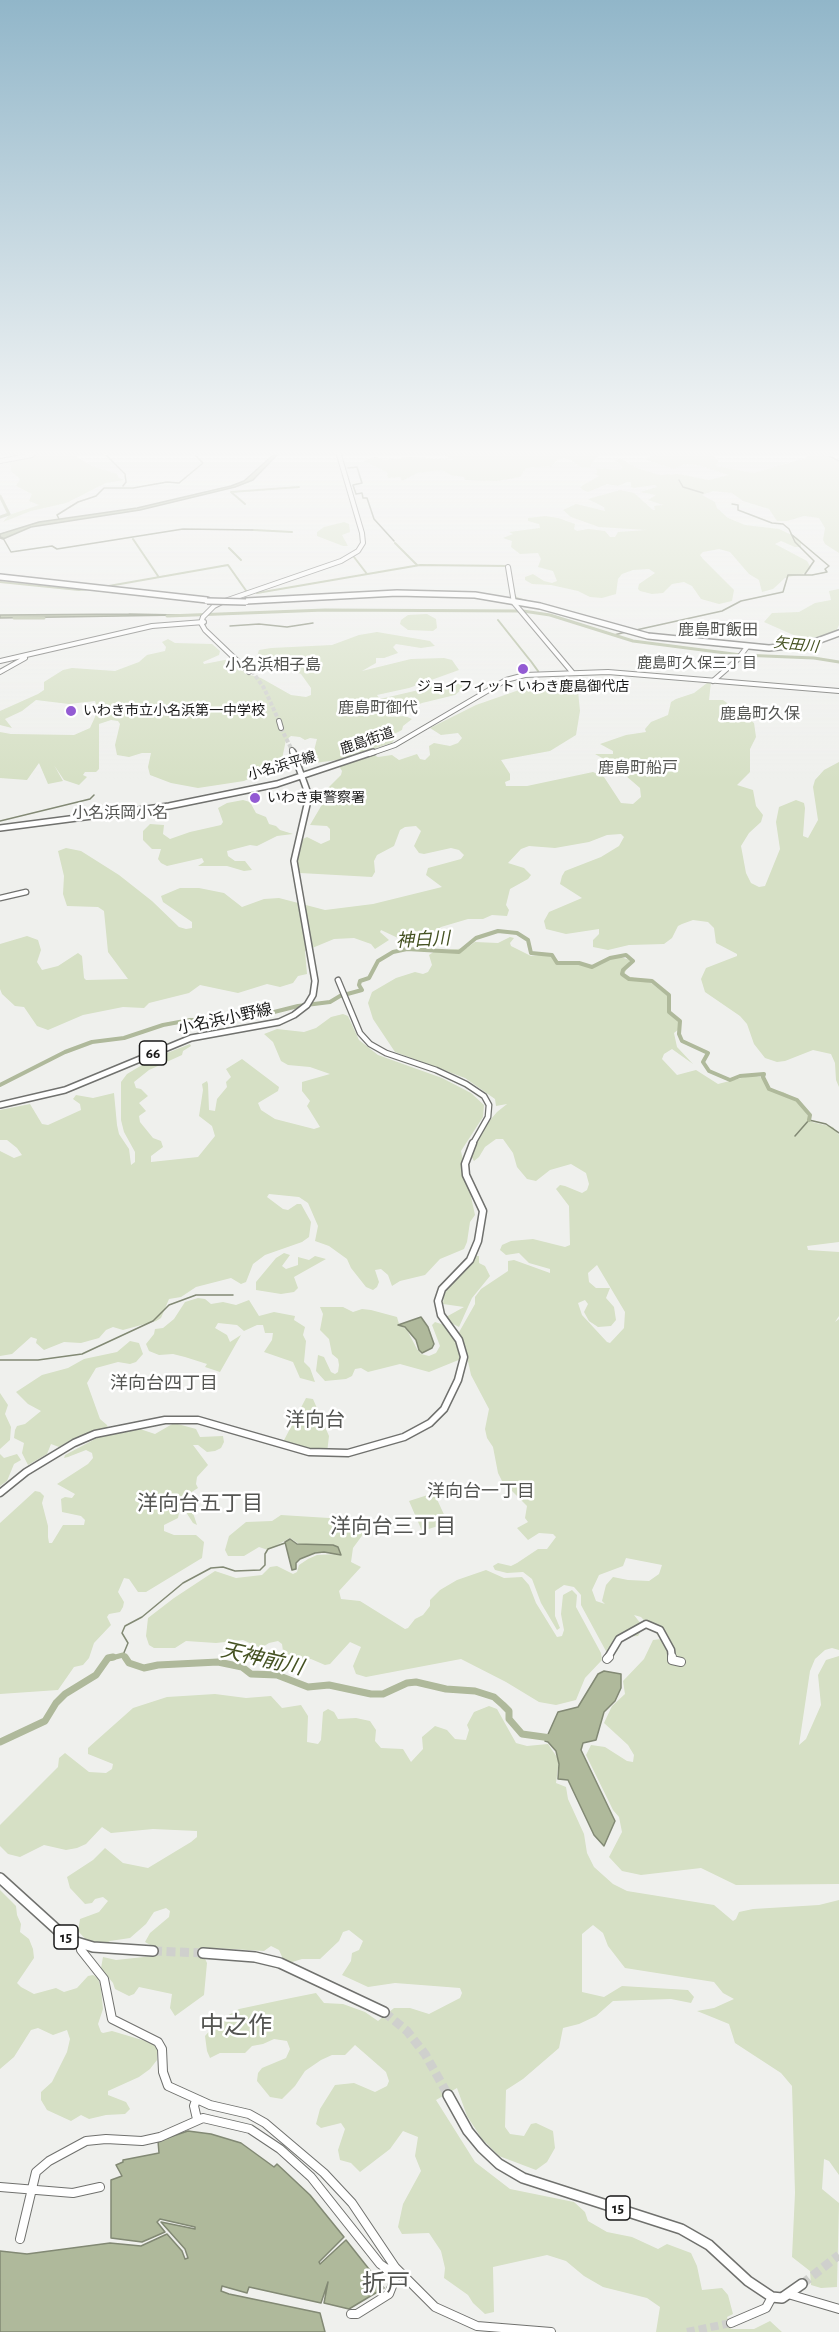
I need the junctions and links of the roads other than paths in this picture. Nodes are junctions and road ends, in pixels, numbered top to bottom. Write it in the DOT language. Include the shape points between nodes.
graph roads {
  1 [pos="331,564"];
  2 [pos="337,564"];
  3 [pos="508,567"];
  4 [pos="0,578"];
  5 [pos="314,598"];
  6 [pos="244,600"];
  7 [pos="513,601"];
  8 [pos="220,603"];
  9 [pos="522,613"];
  10 [pos="204,620"];
  11 [pos="839,634"];
  12 [pos="746,648"];
  13 [pos="31,654"];
  14 [pos="0,660"];
  15 [pos="0,672"];
  16 [pos="250,672"];
  17 [pos="572,672"];
  18 [pos="713,680"];
  19 [pos="839,691"];
  20 [pos="277,721"];
  21 [pos="280,728"];
  22 [pos="290,751"];
  23 [pos="300,776"];
  24 [pos="0,827"];
  25 [pos="26,892"];
  26 [pos="0,898"];
  27 [pos="338,980"];
  28 [pos="0,1104"];
  29 [pos="0,1493"];
  30 [pos="607,1659"];
  31 [pos="681,1662"];
  32 [pos="0,1878"];
  33 [pos="81,1944"];
  34 [pos="153,1951"];
  35 [pos="203,1953"];
  36 [pos="384,2012"];
  37 [pos="448,2095"];
  38 [pos="196,2100"];
  39 [pos="197,2119"];
  40 [pos="278,2135"];
  41 [pos="264,2137"];
  42 [pos="280,2149"];
  43 [pos="0,2187"];
  44 [pos="100,2187"];
  45 [pos="30,2190"];
  46 [pos="352,2203"];
  47 [pos="341,2215"];
  48 [pos="20,2239"];
  49 [pos="396,2269"];
  50 [pos="802,2284"];
  51 [pos="788,2294"];
  52 [pos="772,2297"];
  53 [pos="839,2309"];
  54 [pos="351,2314"];
  55 [pos="731,2323"];
  56 [pos="551,2332"];
  1 -- 8 [label="main road"];
  2 -- 6 [label="main road"];
  3 -- 7 [label="street"];
  4 -- 8 [label="highway"];
  5 -- 6 [label="highway"];
  5 -- 7 [label="highway" via="428,594"];
  5 -- 8 [label="highway"];
  6 -- 8 [label="highway, bridge"];
  6 -- 8 [label="highway"];
  7 -- 9 [label="street"];
  7 -- 12 [label="highway" via="658,639"];
  8 -- 10 [label="main road"];
  9 -- 17 [label="street"];
  10 -- 13 [label="street" via="152,626"];
  10 -- 16 [label="main road" via="209,634"];
  11 -- 12 [label="highway" via="803,647"];
  12 -- 18 [label="street"];
  13 -- 14 [label="street"];
  13 -- 15 [label="street"];
  17 -- 18 [label="main road, 鹿島街道"];
  17 -- 23 [label="main road, 鹿島街道" via="511,678 406,740"];
  18 -- 19 [label="main road, 鹿島街道"];
  20 -- 21 [label="main road"];
  22 -- 23 [label="main road, 小名浜小野線 / 66"];
  23 -- 24 [label="main road, 鹿島街道" via="177,804"];
  23 -- 28 [label="main road, 小名浜小野線 / 66" via="309,803 294,870 314,973 315,984 307,1002 294,1015 279,1022 180,1042 65,1090"];
  25 -- 26 [label="street"];
  27 -- 29 [label="street" via="357,1026 370,1044 466,1084 484,1096 489,1107 465,1164 466,1175 483,1211 478,1241 470,1260 442,1289 438,1301 441,1315 459,1340 464,1357 444,1409 430,1423 404,1437 348,1453 309,1452 198,1420 165,1420 120,1428 74,1443"];
  30 -- 31 [label="street" via="619,1639 646,1624 660,1630 672,1660"];
  32 -- 33 [label="main road, 15" via="64,1936"];
  33 -- 34 [label="main road, 15"];
  33 -- 38 [label="street" via="81,1950 104,1979 112,2019 158,2042 168,2086"];
  35 -- 36 [label="main road" via="280,1963"];
  37 -- 52 [label="main road, 15" via="468,2131 499,2164 532,2181 681,2229 709,2246"];
  38 -- 39 [label="street"];
  38 -- 40 [label="street" via="249,2114"];
  39 -- 41 [label="street" via="237,2125"];
  39 -- 45 [label="street" via="142,2141 86,2141 41,2167"];
  40 -- 41 [label="street"];
  40 -- 42 [label="street"];
  40 -- 46 [label="street" via="324,2173"];
  41 -- 42 [label="street"];
  42 -- 47 [label="street" via="311,2177"];
  43 -- 45 [label="street"];
  44 -- 45 [label="street" via="73,2193"];
  45 -- 48 [label="street"];
  46 -- 47 [label="street"];
  46 -- 49 [label="street"];
  47 -- 49 [label="street" via="380,2264"];
  49 -- 54 [label="street" via="389,2294"];
  49 -- 56 [label="street" via="435,2307 458,2319 495,2329"];
  50 -- 51 [label="main road"];
  51 -- 52 [label="main road"];
  51 -- 53 [label="street"];
  52 -- 55 [label="street" via="766,2308"];
}
